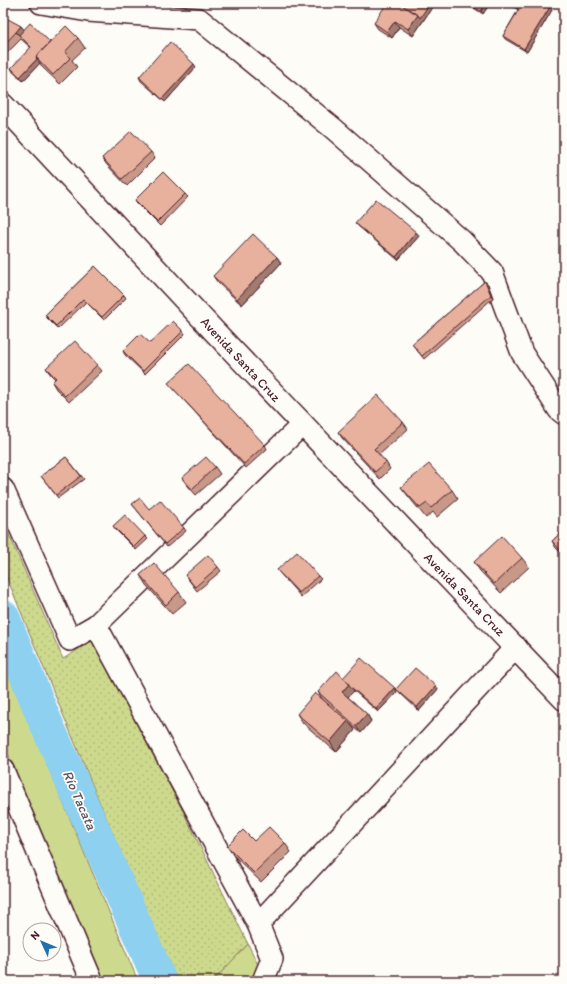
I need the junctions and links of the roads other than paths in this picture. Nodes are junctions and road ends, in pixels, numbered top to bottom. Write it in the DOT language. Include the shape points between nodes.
graph roads {
  1 [pos="41,3"];
  2 [pos="3,105"];
  3 [pos="564,414"];
  4 [pos="303,424"];
  5 [pos="3,489"];
  6 [pos="96,625"];
  7 [pos="516,647"];
  8 [pos="564,699"];
  9 [pos="3,770"];
  10 [pos="258,924"];
  11 [pos="92,981"];
  12 [pos="263,981"];
  1 -- 3 [label="street" via="88,11 199,20 334,129 462,241 492,272 522,353"];
  2 -- 4 [label="main road, Avenida Santa Cruz"];
  4 -- 6 [label="street"];
  4 -- 7 [label="main road, Avenida Santa Cruz"];
  5 -- 6 [label="street" via="70,640"];
  6 -- 10 [label="street"];
  7 -- 8 [label="main road, Avenida Santa Cruz"];
  7 -- 10 [label="street"];
  9 -- 11 [label="street"];
  10 -- 12 [label="street" via="272,959"];
}
